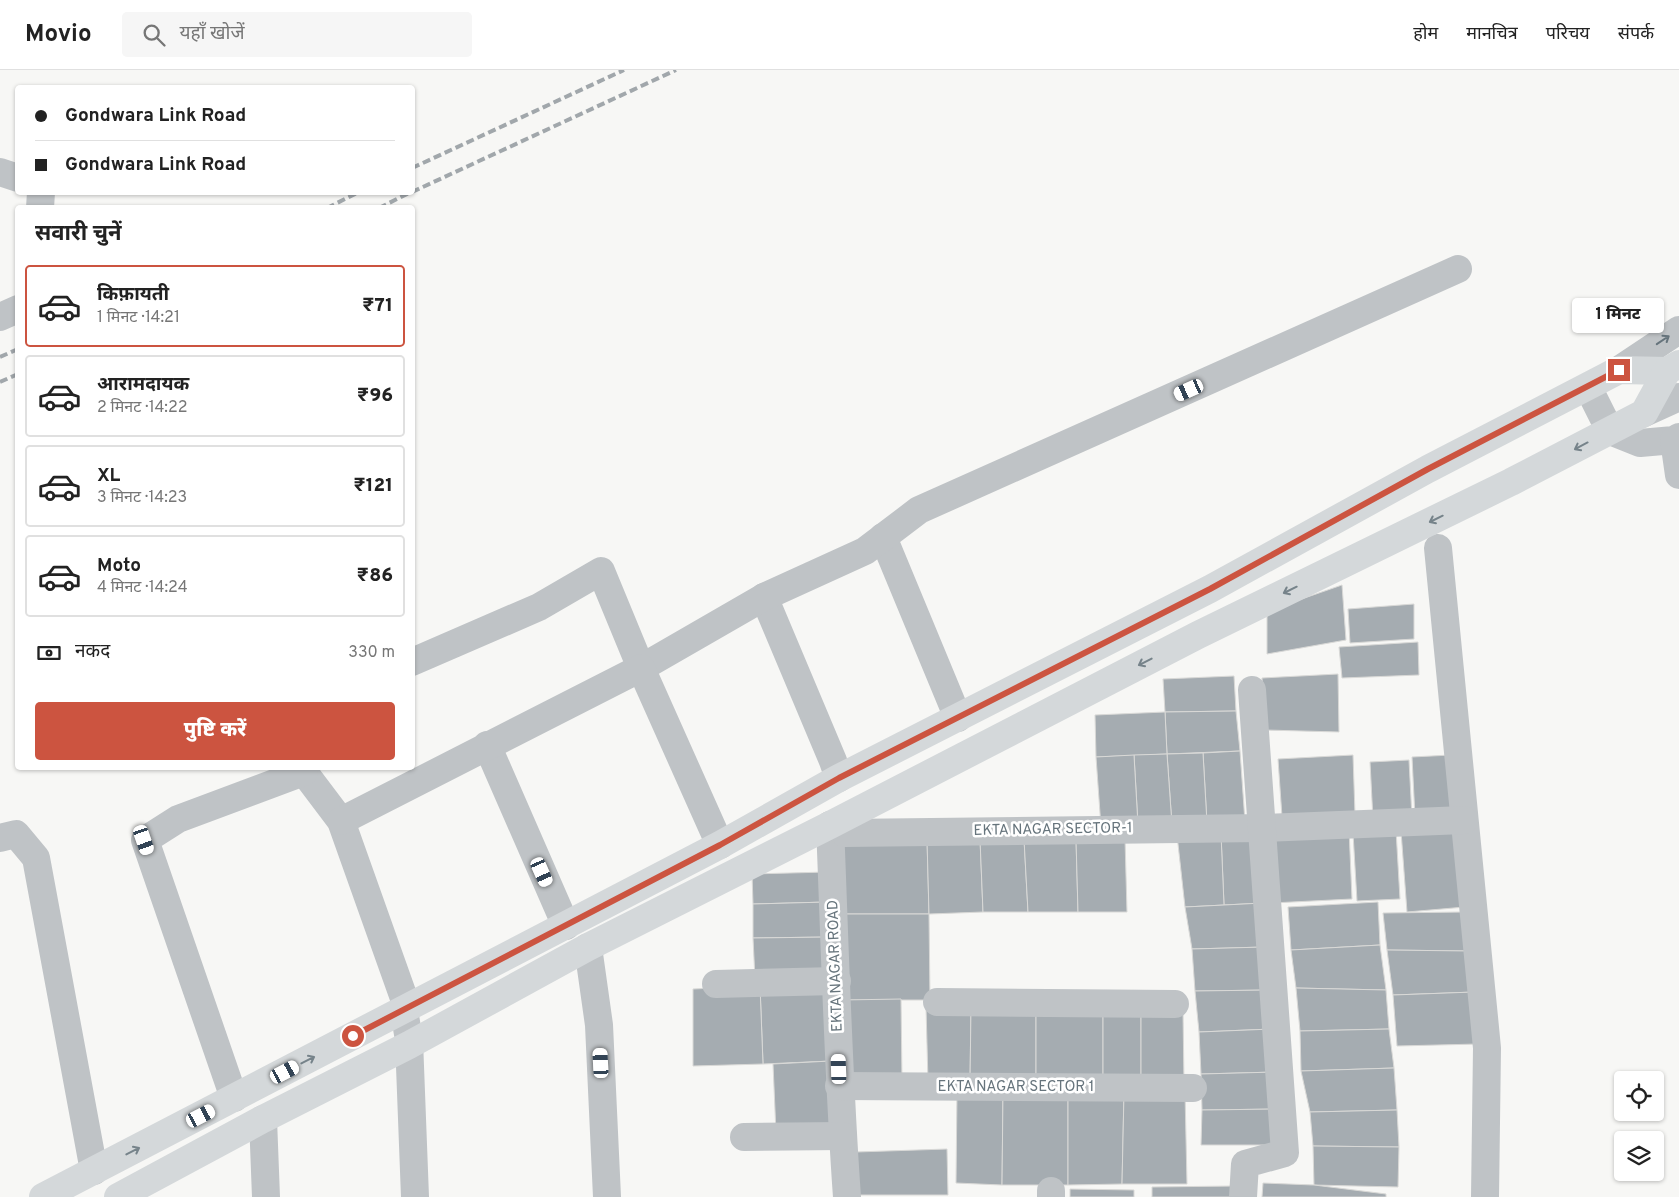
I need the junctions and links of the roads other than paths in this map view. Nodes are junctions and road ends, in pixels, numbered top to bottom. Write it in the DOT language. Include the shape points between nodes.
graph roads {
  1 [pos="0,172"];
  2 [pos="15,177"];
  3 [pos="1458,269"];
  4 [pos="15,310"];
  5 [pos="0,317"];
  6 [pos="1679,330"];
  7 [pos="1673,368"];
  8 [pos="1619,370"];
  9 [pos="1588,387"];
  10 [pos="1679,397"];
  11 [pos="1644,413"];
  12 [pos="1610,430"];
  13 [pos="1677,439"];
  14 [pos="1679,475"];
  15 [pos="883,537"];
  16 [pos="1438,548"];
  17 [pos="764,597"];
  18 [pos="415,661"];
  19 [pos="640,668"];
  20 [pos="1252,690"];
  21 [pos="958,718"];
  22 [pos="487,745"];
  23 [pos="304,770"];
  24 [pos="839,778"];
  25 [pos="1464,820"];
  26 [pos="341,821"];
  27 [pos="1262,828"];
  28 [pos="837,829"];
  29 [pos="0,838"];
  30 [pos="720,845"];
  31 [pos="566,926"];
  32 [pos="588,947"];
  33 [pos="837,981"];
  34 [pos="716,984"];
  35 [pos="937,1002"];
  36 [pos="1175,1004"];
  37 [pos="404,1010"];
  38 [pos="409,1045"];
  39 [pos="839,1086"];
  40 [pos="1193,1088"];
  41 [pos="234,1098"];
  42 [pos="263,1119"];
  43 [pos="843,1136"];
  44 [pos="744,1137"];
  45 [pos="94,1171"];
  46 [pos="43,1197"];
  47 [pos="118,1197"];
  48 [pos="266,1197"];
  49 [pos="416,1197"];
  50 [pos="606,1197"];
  51 [pos="847,1197"];
  52 [pos="1243,1197"];
  53 [pos="1485,1197"];
  1 -- 2 [label="street"];
  3 -- 15 [label="street" via="919,510"];
  4 -- 5 [label="street"];
  8 -- 6 [label="street, one-way"];
  7 -- 8 [label="street"];
  7 -- 11 [label="street"];
  8 -- 9 [label="street"];
  9 -- 12 [label="street"];
  9 -- 21 [label="street" via="1428,469 1210,589"];
  10 -- 11 [label="street"];
  11 -- 12 [label="street"];
  12 -- 13 [label="street" via="1640,443"];
  12 -- 28 [label="street, one-way" via="1198,635"];
  13 -- 14 [label="street"];
  15 -- 17 [label="street" via="864,551"];
  15 -- 21 [label="street"];
  16 -- 25 [label="street"];
  17 -- 19 [label="street"];
  17 -- 24 [label="street"];
  18 -- 19 [label="street" via="539,607 601,571"];
  19 -- 22 [label="street"];
  19 -- 30 [label="street"];
  20 -- 27 [label="street"];
  21 -- 24 [label="street"];
  22 -- 26 [label="street"];
  22 -- 31 [label="street"];
  23 -- 26 [label="street"];
  23 -- 41 [label="street" via="178,819 144,840"];
  24 -- 30 [label="street"];
  25 -- 27 [label="street, EKTA NAGAR SECTOR-1"];
  25 -- 53 [label="street" via="1487,1048"];
  26 -- 37 [label="street" via="405,1001"];
  27 -- 28 [label="street, EKTA NAGAR SECTOR-1"];
  27 -- 52 [label="street" via="1285,1153 1245,1164"];
  28 -- 32 [label="street"];
  28 -- 33 [label="street, EKTA NAGAR ROAD"];
  29 -- 45 [label="street" via="16,834 36,858"];
  30 -- 31 [label="street"];
  31 -- 37 [label="street"];
  32 -- 38 [label="street"];
  32 -- 50 [label="street" via="599,1025"];
  33 -- 34 [label="street"];
  33 -- 39 [label="street, EKTA NAGAR ROAD"];
  35 -- 36 [label="street"];
  37 -- 38 [label="street"];
  41 -- 37 [label="street, one-way"];
  38 -- 42 [label="street"];
  38 -- 49 [label="street"];
  39 -- 40 [label="street, EKTA NAGAR SECTOR 1"];
  39 -- 43 [label="street, EKTA NAGAR ROAD"];
  45 -- 41 [label="street, one-way"];
  42 -- 47 [label="street"];
  42 -- 48 [label="street"];
  43 -- 44 [label="street"];
  43 -- 51 [label="street, EKTA NAGAR ROAD"];
  45 -- 46 [label="street"];
}
